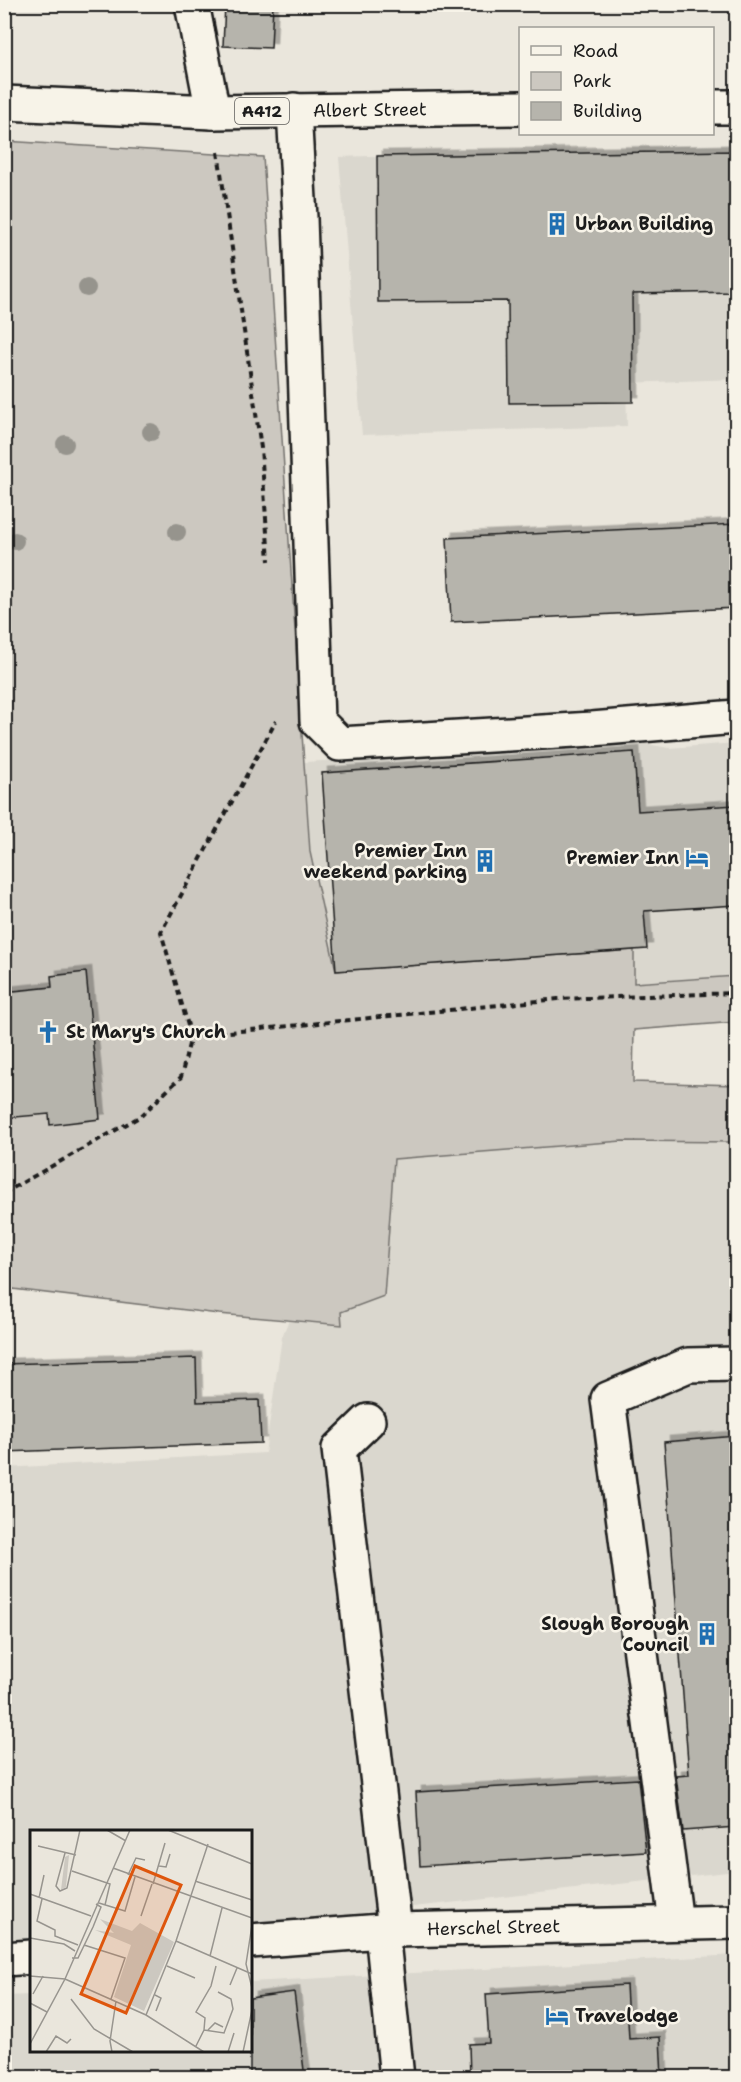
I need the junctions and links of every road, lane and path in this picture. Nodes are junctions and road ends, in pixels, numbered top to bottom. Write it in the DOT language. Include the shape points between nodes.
graph roads {
  1 [pos="192,4"];
  2 [pos="4,103"];
  3 [pos="714,107"];
  4 [pos="736,107"];
  5 [pos="519,108"];
  6 [pos="294,110"];
  7 [pos="213,112"];
  8 [pos="269,567"];
  9 [pos="278,716"];
  10 [pos="736,717"];
  11 [pos="736,993"];
  12 [pos="191,1036"];
  13 [pos="4,1193"];
  14 [pos="736,1364"];
  15 [pos="368,1421"];
  16 [pos="736,1922"];
  17 [pos="676,1923"];
  18 [pos="389,1930"];
  19 [pos="252,1941"];
  20 [pos="30,1957"];
  21 [pos="4,1959"];
  22 [pos="397,2078"];
  1 -- 7 [label="street"];
  2 -- 7 [label="street, Albert Street / A412"];
  3 -- 4 [label="street"];
  5 -- 6 [label="street, Albert Street / A412"];
  6 -- 7 [label="street, Albert Street / A412"];
  6 -- 10 [label="street" via="317,721 340,744"];
  7 -- 8 [label="path" via="261,448"];
  9 -- 12 [label="path" via="161,932"];
  11 -- 12 [label="path" via="558,999"];
  12 -- 13 [label="path" via="181,1077 141,1116"];
  14 -- 17 [label="street" via="688,1365 608,1399"];
  15 -- 18 [label="street" via="339,1449"];
  16 -- 17 [label="street, Herschel Street"];
  17 -- 18 [label="street, Herschel Street"];
  18 -- 19 [label="street, Herschel Street"];
  18 -- 22 [label="street"];
  20 -- 21 [label="street"];
}
